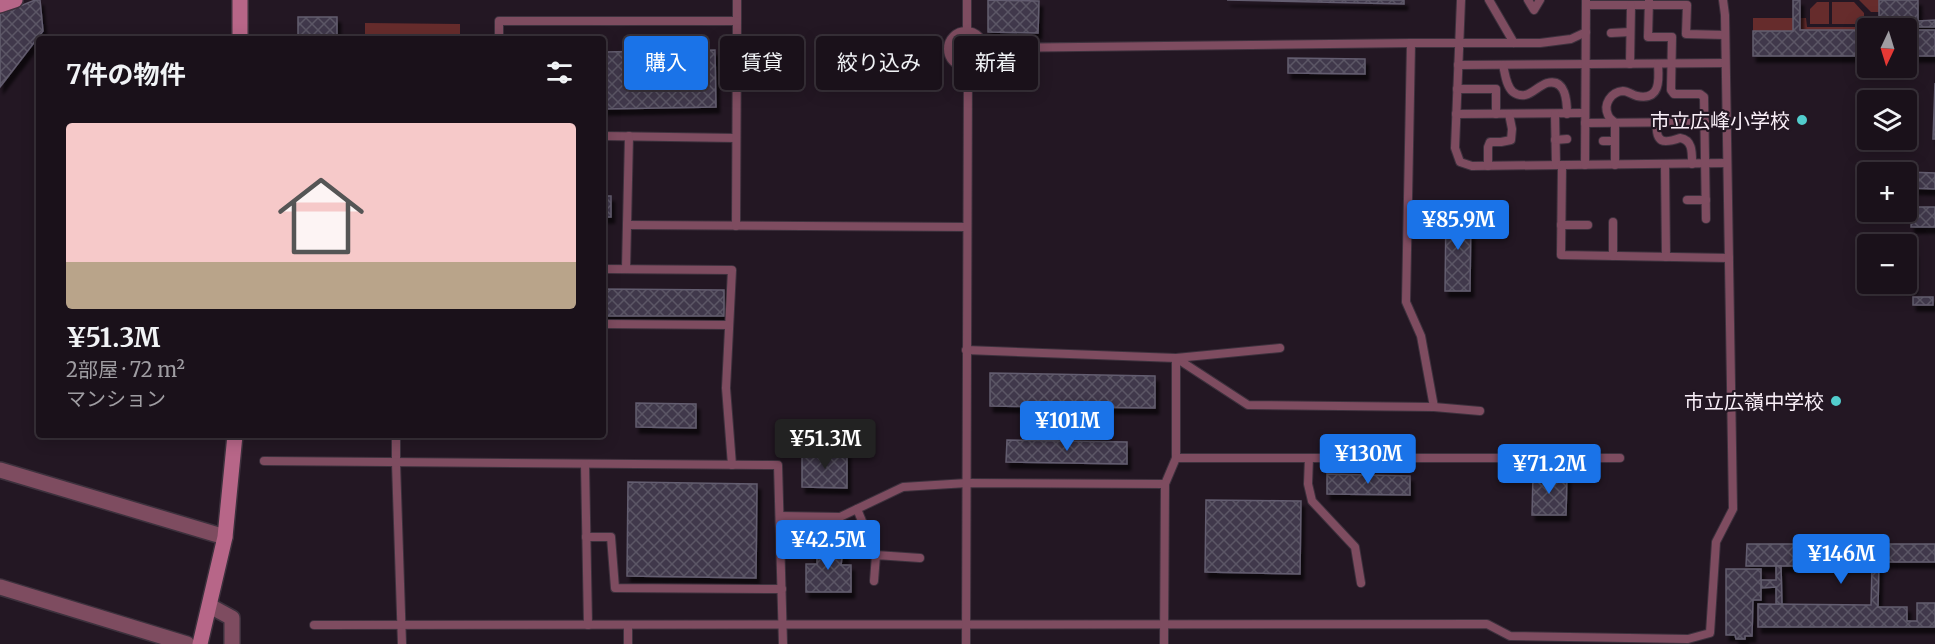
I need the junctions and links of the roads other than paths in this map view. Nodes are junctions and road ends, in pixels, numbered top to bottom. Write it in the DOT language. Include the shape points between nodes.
graph roads {
  1 [pos="15,0"];
  2 [pos="240,0"];
  3 [pos="737,0"];
  4 [pos="967,0"];
  5 [pos="1461,0"];
  6 [pos="1489,0"];
  7 [pos="1528,0"];
  8 [pos="1540,0"];
  9 [pos="1723,0"];
  10 [pos="1649,2"];
  11 [pos="1663,2"];
  12 [pos="1586,3"];
  13 [pos="0,5"];
  14 [pos="1631,5"];
  15 [pos="737,21"];
  16 [pos="967,31"];
  17 [pos="1630,32"];
  18 [pos="1586,33"];
  19 [pos="1611,33"];
  20 [pos="1725,34"];
  21 [pos="240,36"];
  22 [pos="499,36"];
  23 [pos="977,36"];
  24 [pos="1459,42"];
  25 [pos="1411,43"];
  26 [pos="1514,43"];
  27 [pos="1038,47"];
  28 [pos="954,63"];
  29 [pos="1725,63"];
  30 [pos="1586,64"];
  31 [pos="1630,64"];
  32 [pos="1658,64"];
  33 [pos="1671,64"];
  34 [pos="1458,65"];
  35 [pos="1503,65"];
  36 [pos="1458,89"];
  37 [pos="968,90"];
  38 [pos="1585,113"];
  39 [pos="1456,114"];
  40 [pos="1496,114"];
  41 [pos="1509,114"];
  42 [pos="1555,114"];
  43 [pos="1567,114"];
  44 [pos="1657,122"];
  45 [pos="1705,122"];
  46 [pos="1585,123"];
  47 [pos="1615,123"];
  48 [pos="606,136"];
  49 [pos="629,136"];
  50 [pos="736,138"];
  51 [pos="1567,139"];
  52 [pos="1555,140"];
  53 [pos="1602,141"];
  54 [pos="1615,141"];
  55 [pos="1727,163"];
  56 [pos="1665,164"];
  57 [pos="1692,164"];
  58 [pos="1706,164"];
  59 [pos="1559,165"];
  60 [pos="1585,165"];
  61 [pos="1614,165"];
  62 [pos="1488,166"];
  63 [pos="1687,200"];
  64 [pos="1706,200"];
  65 [pos="1706,219"];
  66 [pos="1613,222"];
  67 [pos="627,225"];
  68 [pos="1561,225"];
  69 [pos="1588,225"];
  70 [pos="736,226"];
  71 [pos="967,227"];
  72 [pos="1612,256"];
  73 [pos="1666,257"];
  74 [pos="1729,258"];
  75 [pos="606,269"];
  76 [pos="626,269"];
  77 [pos="606,324"];
  78 [pos="729,325"];
  79 [pos="1280,348"];
  80 [pos="966,350"];
  81 [pos="1176,358"];
  82 [pos="1434,407"];
  83 [pos="1480,411"];
  84 [pos="235,438"];
  85 [pos="396,438"];
  86 [pos="1176,458"];
  87 [pos="1309,458"];
  88 [pos="1620,458"];
  89 [pos="264,462"];
  90 [pos="396,463"];
  91 [pos="585,464"];
  92 [pos="732,465"];
  93 [pos="0,470"];
  94 [pos="967,483"];
  95 [pos="1165,484"];
  96 [pos="857,509"];
  97 [pos="780,516"];
  98 [pos="225,537"];
  99 [pos="586,537"];
  100 [pos="876,555"];
  101 [pos="920,558"];
  102 [pos="874,581"];
  103 [pos="1361,583"];
  104 [pos="0,587"];
  105 [pos="782,589"];
  106 [pos="210,606"];
  107 [pos="314,625"];
  108 [pos="402,625"];
  109 [pos="588,625"];
  110 [pos="628,625"];
  111 [pos="783,625"];
  112 [pos="965,625"];
  113 [pos="1165,625"];
  114 [pos="187,644"];
  115 [pos="200,644"];
  116 [pos="232,644"];
  117 [pos="402,644"];
  118 [pos="628,644"];
  119 [pos="783,644"];
  120 [pos="966,644"];
  121 [pos="1164,644"];
  1 -- 13 [label="street"];
  2 -- 21 [label="street"];
  3 -- 15 [label="lane"];
  4 -- 16 [label="lane"];
  5 -- 24 [label="lane"];
  6 -- 26 [label="lane"];
  7 -- 8 [label="lane" via="1534,10"];
  9 -- 20 [label="lane"];
  10 -- 11 [label="lane"];
  10 -- 14 [label="lane"];
  10 -- 33 [label="lane" via="1648,37 1672,37"];
  11 -- 20 [label="lane" via="1687,5 1686,34"];
  12 -- 14 [label="lane"];
  12 -- 18 [label="lane"];
  14 -- 17 [label="lane"];
  15 -- 22 [label="lane" via="499,21"];
  15 -- 50 [label="lane"];
  16 -- 23 [label="lane"];
  16 -- 28 [label="lane" via="951,38 948,54"];
  17 -- 19 [label="lane"];
  17 -- 31 [label="lane"];
  18 -- 26 [label="lane" via="1540,44"];
  18 -- 30 [label="lane"];
  20 -- 29 [label="lane"];
  24 -- 25 [label="lane"];
  24 -- 26 [label="lane"];
  24 -- 34 [label="lane"];
  25 -- 27 [label="lane"];
  25 -- 82 [label="lane" via="1406,302 1421,336"];
  29 -- 33 [label="lane"];
  29 -- 55 [label="lane"];
  30 -- 31 [label="lane"];
  30 -- 35 [label="lane"];
  30 -- 38 [label="lane"];
  31 -- 32 [label="lane"];
  32 -- 33 [label="lane"];
  32 -- 47 [label="lane" via="1659,84 1650,95 1635,96 1626,91 1609,99 1608,116"];
  33 -- 45 [label="lane" via="1671,90 1674,94 1704,97"];
  34 -- 35 [label="lane"];
  34 -- 36 [label="lane"];
  35 -- 43 [label="lane" via="1513,92 1527,95 1548,83 1556,83 1565,92"];
  36 -- 39 [label="lane"];
  36 -- 40 [label="lane" via="1496,89"];
  37 -- 71 [label="lane"];
  38 -- 43 [label="lane"];
  38 -- 46 [label="lane"];
  39 -- 40 [label="lane"];
  39 -- 62 [label="lane" via="1455,152 1460,162"];
  40 -- 41 [label="lane"];
  41 -- 42 [label="lane"];
  41 -- 62 [label="lane" via="1510,140 1490,142"];
  42 -- 43 [label="lane"];
  42 -- 52 [label="lane"];
  44 -- 45 [label="lane"];
  44 -- 47 [label="lane"];
  44 -- 57 [label="lane" via="1657,134 1662,140 1687,141"];
  45 -- 58 [label="lane"];
  46 -- 47 [label="lane"];
  46 -- 60 [label="lane"];
  47 -- 54 [label="lane"];
  48 -- 49 [label="lane"];
  49 -- 50 [label="lane"];
  49 -- 67 [label="lane"];
  50 -- 70 [label="lane"];
  51 -- 52 [label="lane"];
  52 -- 59 [label="lane"];
  53 -- 54 [label="lane"];
  54 -- 61 [label="lane"];
  55 -- 58 [label="lane"];
  55 -- 74 [label="lane"];
  56 -- 57 [label="lane"];
  56 -- 61 [label="lane"];
  56 -- 73 [label="lane"];
  57 -- 58 [label="lane"];
  58 -- 64 [label="lane"];
  59 -- 60 [label="lane"];
  59 -- 62 [label="lane"];
  59 -- 68 [label="lane"];
  60 -- 61 [label="lane"];
  63 -- 64 [label="lane"];
  64 -- 65 [label="lane"];
  66 -- 72 [label="lane"];
  67 -- 70 [label="lane"];
  67 -- 76 [label="lane"];
  68 -- 69 [label="lane"];
  68 -- 72 [label="lane" via="1561,255"];
  70 -- 71 [label="lane"];
  71 -- 80 [label="lane"];
  72 -- 73 [label="lane"];
  73 -- 74 [label="lane"];
  74 -- 113 [label="lane" via="1733,509 1716,542 1710,633 1688,639 1510,636 1487,624"];
  75 -- 76 [label="lane"];
  76 -- 78 [label="lane" via="732,270"];
  77 -- 78 [label="lane"];
  78 -- 92 [label="lane" via="726,388"];
  79 -- 81 [label="lane"];
  80 -- 81 [label="lane"];
  80 -- 94 [label="lane"];
  81 -- 82 [label="lane" via="1248,405"];
  81 -- 86 [label="lane"];
  82 -- 83 [label="lane"];
  84 -- 98 [label="street"];
  85 -- 90 [label="lane"];
  86 -- 87 [label="lane"];
  86 -- 95 [label="lane"];
  87 -- 88 [label="lane"];
  87 -- 103 [label="lane" via="1312,501 1355,547"];
  89 -- 90 [label="lane"];
  90 -- 91 [label="lane"];
  90 -- 108 [label="lane"];
  91 -- 92 [label="lane"];
  91 -- 99 [label="lane"];
  92 -- 97 [label="lane" via="778,465"];
  93 -- 98 [label="street"];
  94 -- 95 [label="lane"];
  94 -- 96 [label="lane" via="903,487"];
  94 -- 112 [label="lane"];
  95 -- 113 [label="lane"];
  96 -- 97 [label="lane" via="840,517"];
  96 -- 100 [label="lane"];
  97 -- 105 [label="lane"];
  98 -- 106 [label="street"];
  99 -- 105 [label="lane" via="611,537 615,588"];
  99 -- 109 [label="lane"];
  100 -- 101 [label="lane"];
  100 -- 102 [label="lane"];
  104 -- 114 [label="street"];
  105 -- 111 [label="lane"];
  106 -- 115 [label="street"];
  106 -- 116 [label="street" via="232,618"];
  107 -- 108 [label="lane"];
  108 -- 109 [label="lane"];
  108 -- 117 [label="lane"];
  109 -- 110 [label="lane"];
  110 -- 111 [label="lane"];
  110 -- 118 [label="lane"];
  111 -- 112 [label="lane"];
  111 -- 119 [label="lane"];
  112 -- 113 [label="lane"];
  112 -- 120 [label="lane"];
  113 -- 121 [label="lane"];
}
